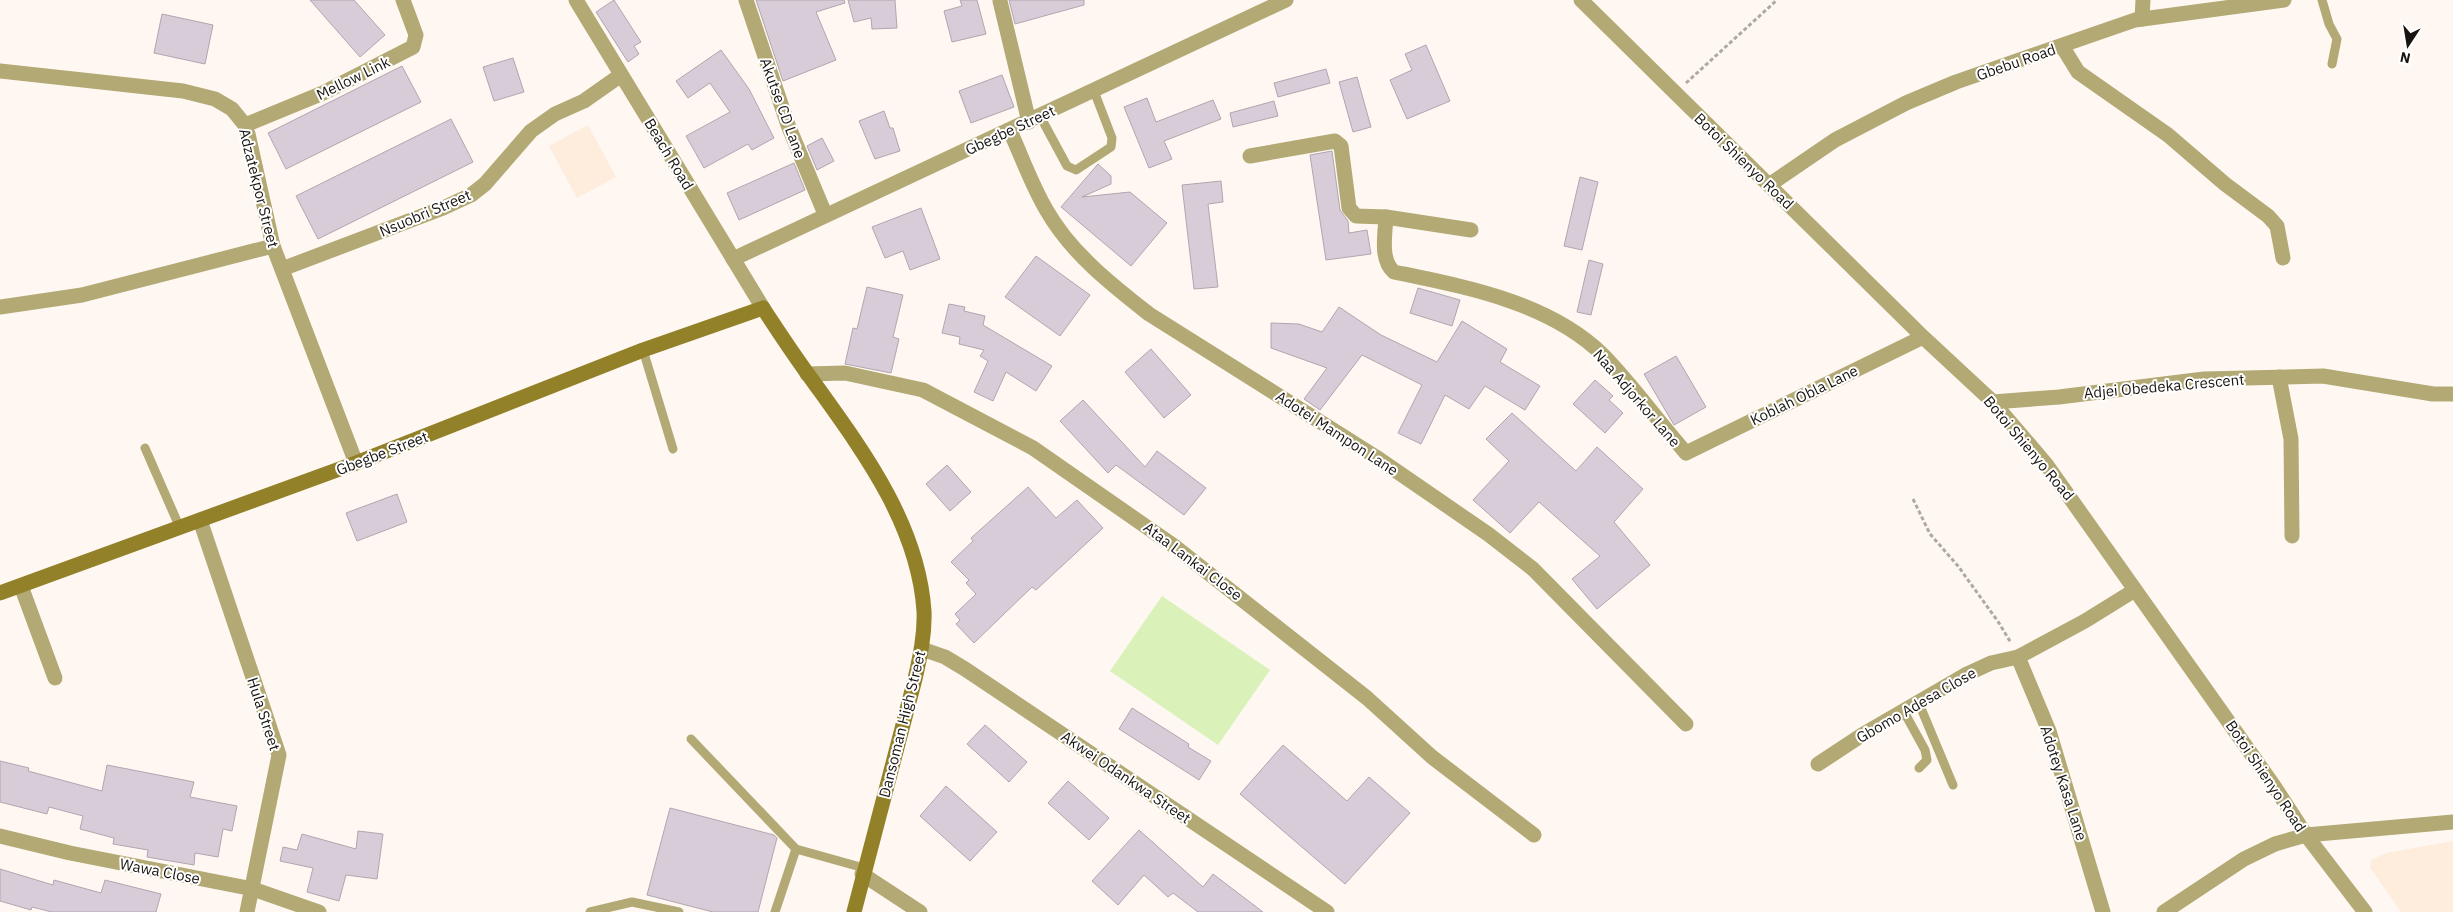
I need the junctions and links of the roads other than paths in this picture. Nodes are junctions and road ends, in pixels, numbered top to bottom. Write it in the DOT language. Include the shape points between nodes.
graph roads {
  1 [pos="403,0"];
  2 [pos="576,0"];
  3 [pos="746,0"];
  4 [pos="1286,0"];
  5 [pos="1581,0"];
  6 [pos="2143,0"];
  7 [pos="2284,0"];
  8 [pos="2322,0"];
  9 [pos="1000,1"];
  10 [pos="2142,19"];
  11 [pos="2062,46"];
  12 [pos="2332,64"];
  13 [pos="0,71"];
  14 [pos="621,75"];
  15 [pos="1094,91"];
  16 [pos="1034,119"];
  17 [pos="245,125"];
  18 [pos="1010,130"];
  19 [pos="1250,156"];
  20 [pos="1769,185"];
  21 [pos="825,214"];
  22 [pos="1386,217"];
  23 [pos="1472,230"];
  24 [pos="273,246"];
  25 [pos="2283,258"];
  26 [pos="733,259"];
  27 [pos="282,270"];
  28 [pos="0,307"];
  29 [pos="763,308"];
  30 [pos="1923,337"];
  31 [pos="643,350"];
  32 [pos="807,374"];
  33 [pos="2279,377"];
  34 [pos="2453,394"];
  35 [pos="1993,402"];
  36 [pos="145,448"];
  37 [pos="673,450"];
  38 [pos="1686,453"];
  39 [pos="356,463"];
  40 [pos="200,520"];
  41 [pos="180,528"];
  42 [pos="2292,536"];
  43 [pos="21,586"];
  44 [pos="2135,590"];
  45 [pos="0,594"];
  46 [pos="922,649"];
  47 [pos="2018,657"];
  48 [pos="55,678"];
  49 [pos="1918,701"];
  50 [pos="1903,710"];
  51 [pos="1686,724"];
  52 [pos="691,738"];
  53 [pos="1818,764"];
  54 [pos="1919,768"];
  55 [pos="1953,785"];
  56 [pos="2453,822"];
  57 [pos="1534,835"];
  58 [pos="2306,835"];
  59 [pos="0,836"];
  60 [pos="796,849"];
  61 [pos="863,871"];
  62 [pos="253,889"];
  63 [pos="247,912"];
  64 [pos="319,912"];
  65 [pos="590,912"];
  66 [pos="679,912"];
  67 [pos="775,912"];
  68 [pos="854,912"];
  69 [pos="920,912"];
  70 [pos="1327,912"];
  71 [pos="2104,912"];
  72 [pos="2164,912"];
  73 [pos="2365,912"];
  1 -- 17 [label="street, Mellow Link" via="414,28 416,42 413,47 323,93"];
  2 -- 14 [label="street, Beach Road"];
  3 -- 21 [label="street, Akutse CD Lane" via="788,124"];
  4 -- 15 [label="street, Gbegbe Street"];
  5 -- 20 [label="street, Botoi Shienyo Road"];
  6 -- 10 [label="street"];
  7 -- 10 [label="street, Gbebu Road"];
  8 -- 12 [label="lane" via="2337,38"];
  9 -- 16 [label="street"];
  10 -- 11 [label="street, Gbebu Road"];
  11 -- 20 [label="street, Gbebu Road" via="1956,82 1906,103 1835,140"];
  11 -- 25 [label="street" via="2078,72 2168,135 2268,216 2277,226"];
  13 -- 17 [label="street, Adzatekpor Street" via="183,91 215,99 232,109"];
  14 -- 26 [label="street, Beach Road"];
  14 -- 27 [label="street, Nsuobri Street" via="532,131 471,195"];
  15 -- 16 [label="street, Gbegbe Street"];
  15 -- 16 [label="lane" via="1112,138 1111,147 1076,170 1067,166"];
  16 -- 18 [label="street, Gbegbe Street"];
  17 -- 24 [label="street, Adzatekpor Street"];
  18 -- 21 [label="street, Gbegbe Street"];
  18 -- 51 [label="street, Adotei Mampon Lane" via="1047,211 1068,242 1115,287 1149,314 1368,452 1488,534 1533,569"];
  19 -- 22 [label="street" via="1339,142 1352,213 1356,216"];
  20 -- 30 [label="street, Botoi Shienyo Road"];
  21 -- 26 [label="street, Gbegbe Street"];
  22 -- 23 [label="street"];
  22 -- 38 [label="street, Naa Adjorkor Lane" via="1385,261 1394,272 1492,296 1548,316 1576,333 1602,354 1628,382"];
  24 -- 27 [label="street, Adzatekpor Street"];
  24 -- 28 [label="street" via="82,295"];
  26 -- 29 [label="street, Beach Road"];
  27 -- 39 [label="street, Adzatekpor Street"];
  29 -- 31 [label="street, Gbegbe Street"];
  29 -- 32 [label="street, Dansoman High Street"];
  30 -- 35 [label="street, Botoi Shienyo Road"];
  30 -- 38 [label="street, Koblah Obla Lane"];
  31 -- 37 [label="lane"];
  31 -- 39 [label="street, Gbegbe Street"];
  32 -- 46 [label="street, Dansoman High Street" via="857,443 886,490 906,534 924,612"];
  32 -- 57 [label="street, Ataa Lankai Close" via="845,373 923,390 1034,448 1174,546 1367,698 1432,757"];
  33 -- 34 [label="street, Adjei Obedeka Crescent" via="2322,376 2433,394"];
  33 -- 35 [label="street, Adjei Obedeka Crescent" via="2204,379"];
  33 -- 42 [label="street" via="2291,439"];
  35 -- 44 [label="street, Botoi Shienyo Road" via="2046,464"];
  36 -- 41 [label="lane"];
  39 -- 40 [label="street, Gbegbe Street"];
  40 -- 41 [label="street, Gbegbe Street"];
  40 -- 62 [label="street, Hula Street" via="278,755"];
  41 -- 43 [label="street, Gbegbe Street"];
  43 -- 45 [label="street, Gbegbe Street"];
  43 -- 48 [label="street"];
  44 -- 47 [label="street, Gbomo Adesa Close" via="2086,621"];
  44 -- 58 [label="street, Botoi Shienyo Road"];
  46 -- 61 [label="street, Dansoman High Street"];
  46 -- 70 [label="street, Akwei Odankwa Street" via="965,669"];
  47 -- 49 [label="street, Gbomo Adesa Close" via="1991,663"];
  47 -- 71 [label="street, Adotey Kasa Lane" via="2049,731"];
  49 -- 50 [label="street, Gbomo Adesa Close"];
  49 -- 55 [label="lane"];
  50 -- 53 [label="street, Gbomo Adesa Close"];
  50 -- 54 [label="lane" via="1925,750 1927,760"];
  52 -- 60 [label="lane"];
  56 -- 58 [label="street"];
  58 -- 72 [label="street" via="2275,844 2244,859"];
  58 -- 73 [label="street, Botoi Shienyo Road"];
  59 -- 62 [label="street, Wawa Close"];
  60 -- 61 [label="lane"];
  60 -- 67 [label="lane"];
  61 -- 68 [label="street, Dansoman High Street"];
  61 -- 69 [label="street"];
  62 -- 63 [label="street, Hula Street"];
  62 -- 64 [label="street, Wawa Close"];
  65 -- 66 [label="lane" via="632,902"];
}
